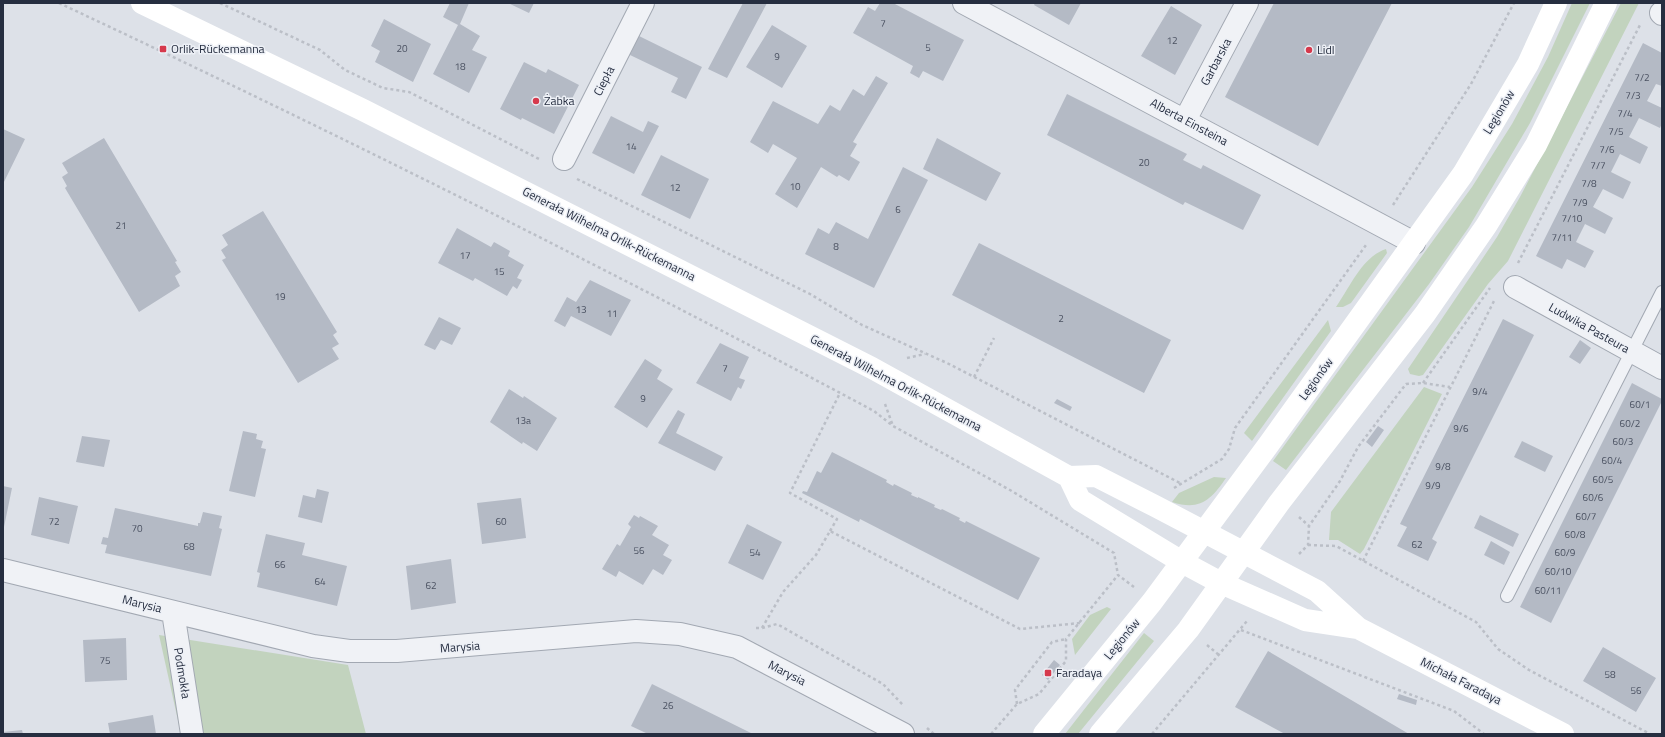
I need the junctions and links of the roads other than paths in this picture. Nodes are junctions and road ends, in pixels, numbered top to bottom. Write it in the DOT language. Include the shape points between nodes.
graph roads {
  1 [pos="142,3"];
  2 [pos="643,3"];
  3 [pos="964,3"];
  4 [pos="1248,3"];
  5 [pos="1556,3"];
  6 [pos="1606,3"];
  7 [pos="1185,120"];
  8 [pos="564,159"];
  9 [pos="1414,242"];
  10 [pos="1506,291"];
  11 [pos="1662,292"];
  12 [pos="1633,352"];
  13 [pos="1662,368"];
  14 [pos="1069,477"];
  15 [pos="1204,532"];
  16 [pos="1244,552"];
  17 [pos="1182,562"];
  18 [pos="3,570"];
  19 [pos="1221,583"];
  20 [pos="1507,596"];
  21 [pos="173,612"];
  22 [pos="1358,628"];
  23 [pos="192,734"];
  24 [pos="903,734"];
  25 [pos="1044,734"];
  26 [pos="1100,734"];
  27 [pos="1563,734"];
  1 -- 14 [label="street, Generała Wilhelma Orlik-Rückemanna" via="404,130 858,361"];
  2 -- 8 [label="street, Ciepła"];
  3 -- 7 [label="street, Alberta Einsteina"];
  4 -- 7 [label="street, Garbarska"];
  5 -- 9 [label="street, Legionów" via="1528,64 1466,168"];
  6 -- 16 [label="street" via="1536,145 1486,226 1425,314 1279,502"];
  7 -- 9 [label="street, Alberta Einsteina"];
  9 -- 15 [label="street, Legionów"];
  10 -- 12 [label="street, Ludwika Pasteura"];
  11 -- 12 [label="lane"];
  12 -- 13 [label="street, Ludwika Pasteura"];
  12 -- 20 [label="lane"];
  14 -- 15 [label="street" via="1096,476"];
  14 -- 17 [label="street" via="1080,500"];
  15 -- 16 [label="street"];
  15 -- 17 [label="street, Legionów"];
  16 -- 19 [label="street"];
  16 -- 22 [label="street, Michała Faradaya" via="1317,591"];
  17 -- 19 [label="street, Michała Faradaya"];
  17 -- 25 [label="street, Legionów"];
  18 -- 21 [label="street, Marysia"];
  19 -- 22 [label="street, Michała Faradaya" via="1305,620"];
  19 -- 26 [label="street" via="1188,630"];
  21 -- 23 [label="street, Podmokła"];
  21 -- 24 [label="street, Marysia" via="312,646 349,651 397,651 636,631 680,634 737,647"];
  22 -- 27 [label="street, Michała Faradaya"];
}
